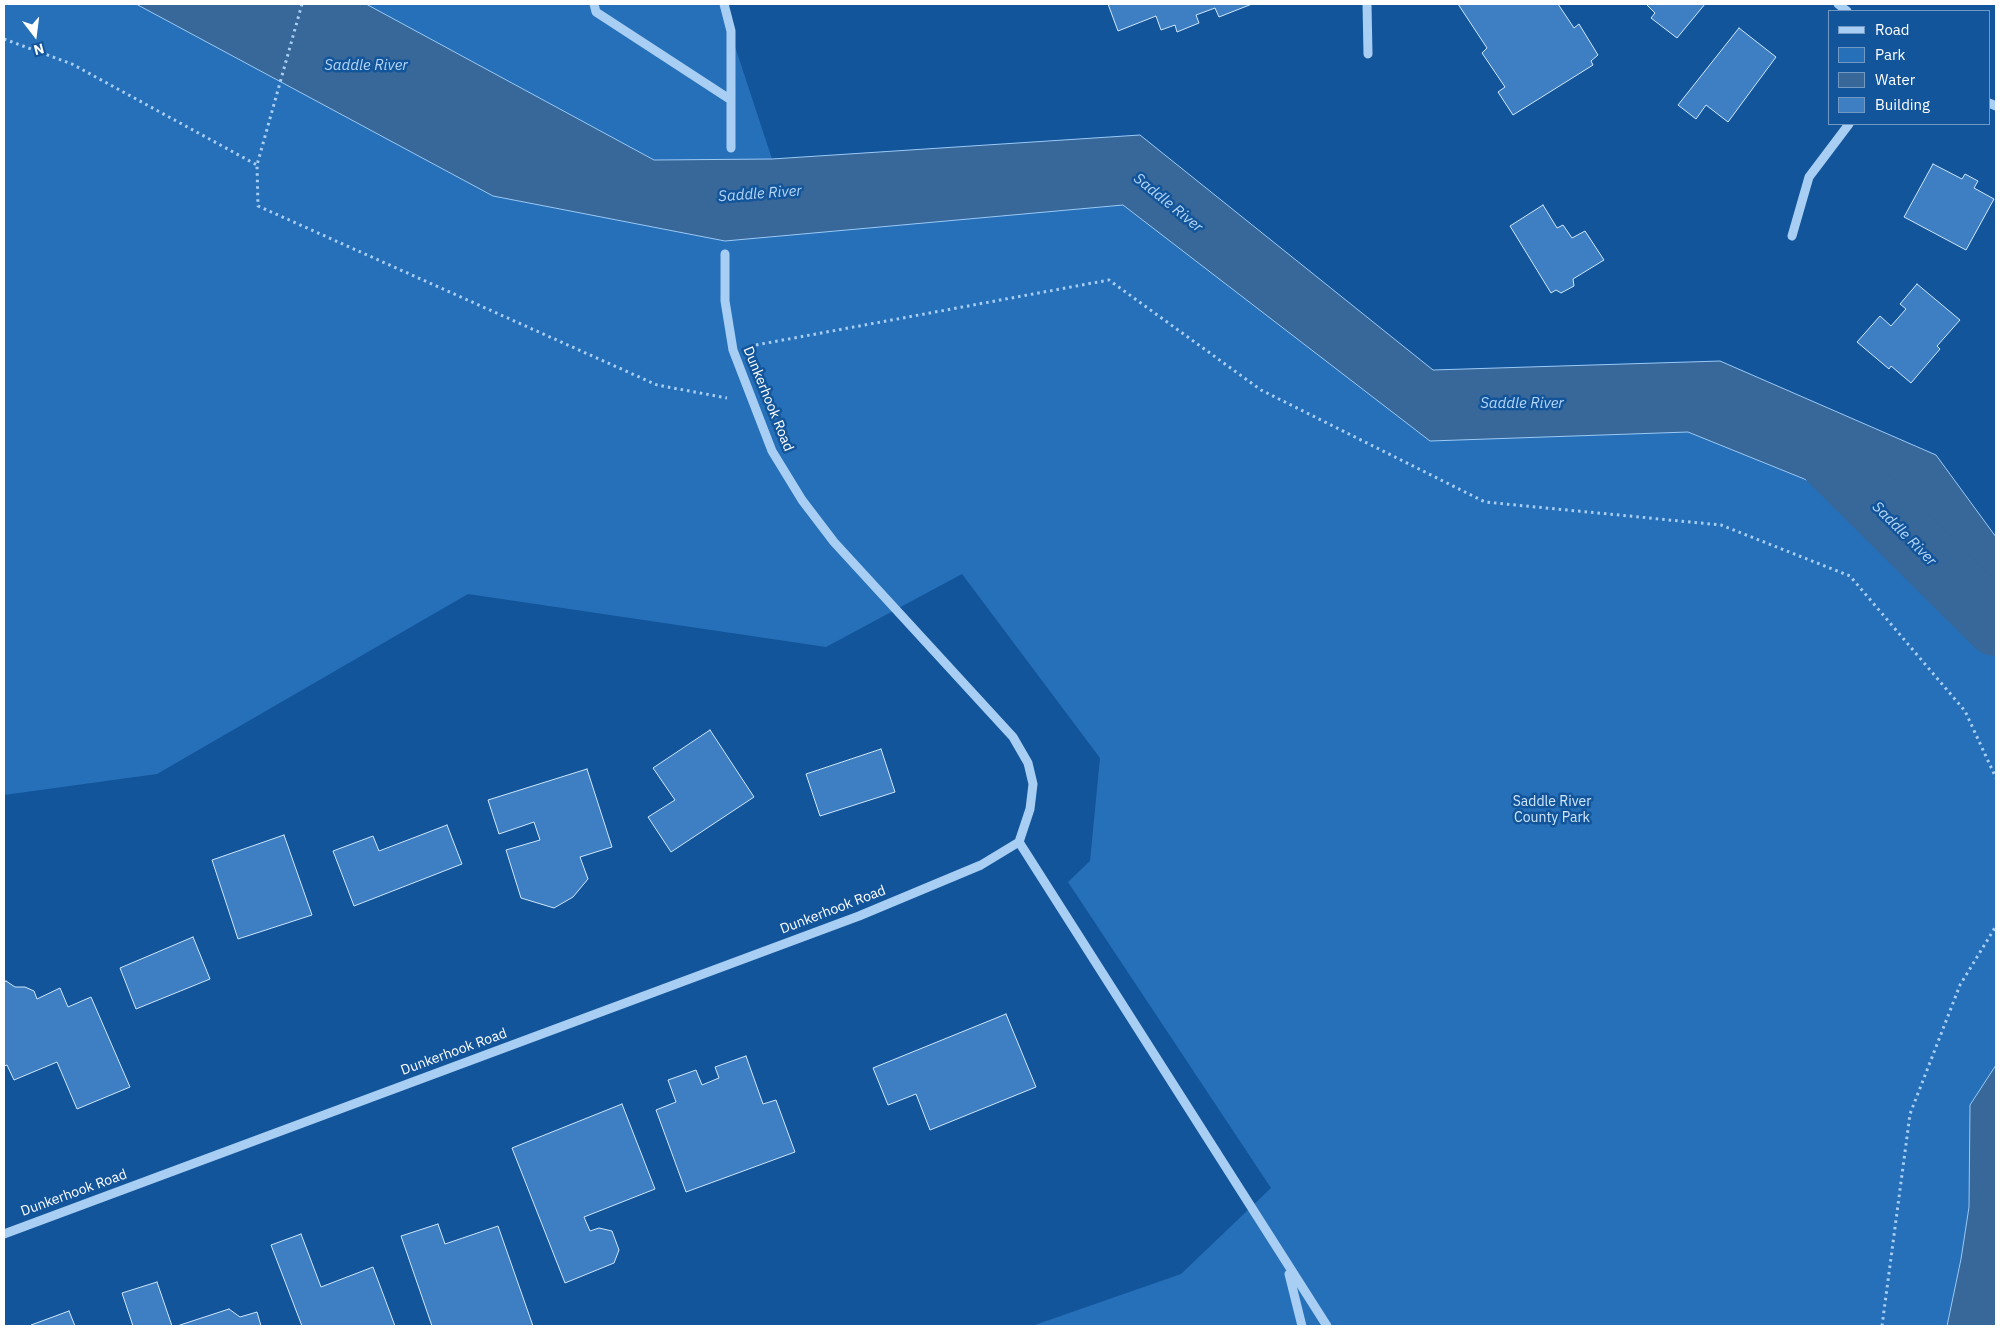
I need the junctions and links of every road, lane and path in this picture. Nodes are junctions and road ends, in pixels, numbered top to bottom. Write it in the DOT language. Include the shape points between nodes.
graph roads {
  1 [pos="302,4"];
  2 [pos="594,4"];
  3 [pos="724,4"];
  4 [pos="1367,4"];
  5 [pos="4,39"];
  6 [pos="1368,54"];
  7 [pos="731,100"];
  8 [pos="1848,125"];
  9 [pos="731,148"];
  10 [pos="257,166"];
  11 [pos="1792,236"];
  12 [pos="725,254"];
  13 [pos="732,350"];
  14 [pos="753,403"];
  15 [pos="1996,778"];
  16 [pos="1019,842"];
  17 [pos="1996,926"];
  18 [pos="4,1234"];
  19 [pos="1287,1266"];
  20 [pos="1302,1326"];
  21 [pos="1327,1326"];
  22 [pos="1882,1326"];
  1 -- 10 [label="path"];
  2 -- 7 [label="street" via="596,12"];
  3 -- 7 [label="street" via="731,31"];
  4 -- 6 [label="street"];
  5 -- 10 [label="path" via="72,64"];
  7 -- 9 [label="street"];
  8 -- 11 [label="street" via="1809,177"];
  10 -- 14 [label="path" via="258,206 657,385"];
  12 -- 13 [label="street, Dunkerhook Road" via="725,301"];
  13 -- 14 [label="street, Dunkerhook Road"];
  13 -- 15 [label="path" via="1109,280 1260,390 1485,502 1721,525 1850,576 1965,711"];
  14 -- 16 [label="street, Dunkerhook Road" via="772,451 802,500 834,542 1014,737 1028,763 1033,784 1030,809"];
  16 -- 18 [label="street, Dunkerhook Road" via="981,865 859,916"];
  16 -- 19 [label="street"];
  17 -- 22 [label="path" via="1960,985 1910,1114"];
  19 -- 20 [label="street"];
  19 -- 21 [label="street"];
}
